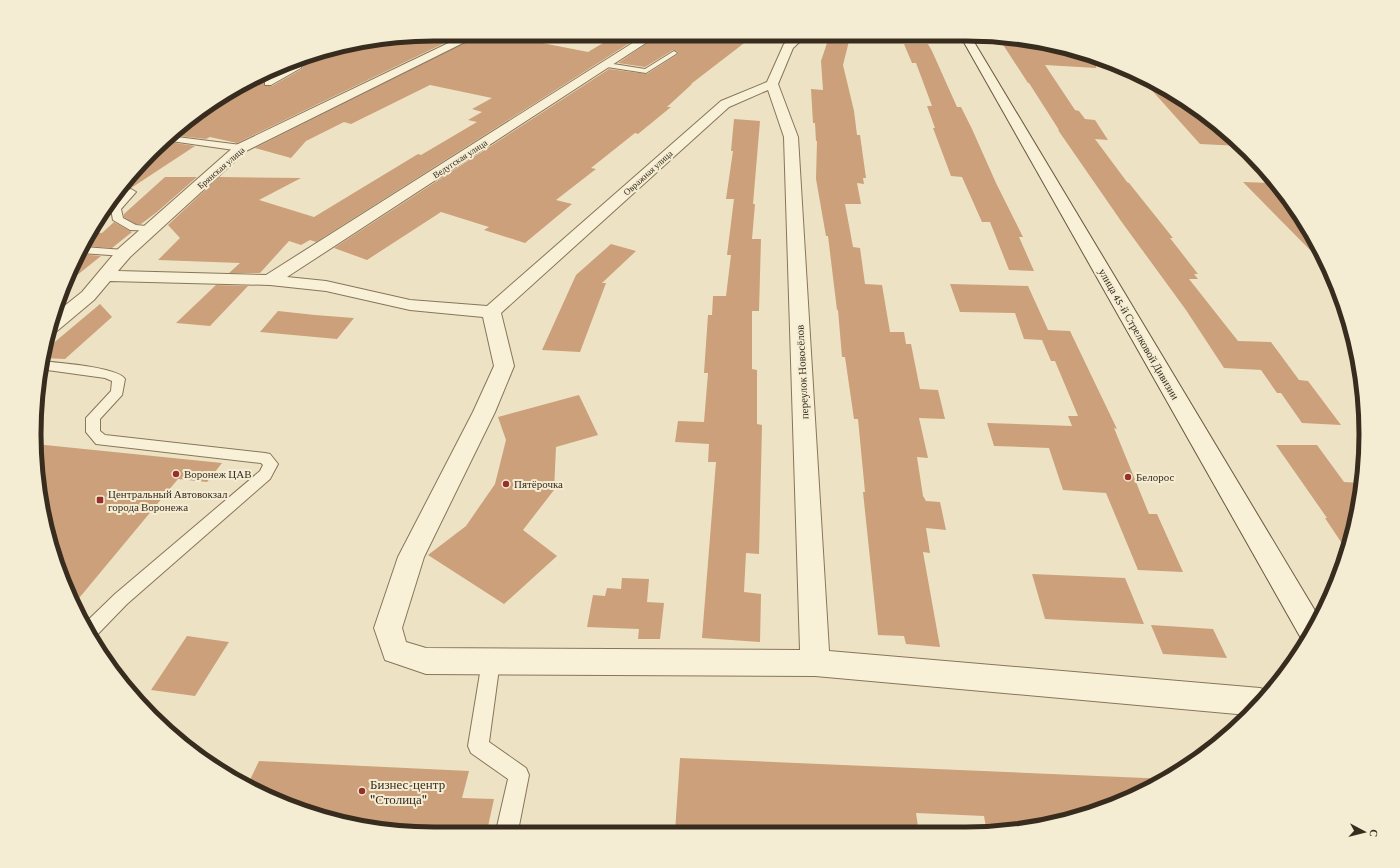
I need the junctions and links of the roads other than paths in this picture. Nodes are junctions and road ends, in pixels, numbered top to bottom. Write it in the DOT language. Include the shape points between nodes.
graph roads {
  1 [pos="462,41"];
  2 [pos="644,41"];
  3 [pos="795,41"];
  4 [pos="968,41"];
  5 [pos="674,53"];
  6 [pos="607,65"];
  7 [pos="298,66"];
  8 [pos="268,83"];
  9 [pos="772,84"];
  10 [pos="175,139"];
  11 [pos="242,148"];
  12 [pos="131,192"];
  13 [pos="152,229"];
  14 [pos="87,250"];
  15 [pos="124,253"];
  16 [pos="106,276"];
  17 [pos="270,280"];
  18 [pos="491,312"];
  19 [pos="58,321"];
  20 [pos="47,366"];
  21 [pos="1309,625"];
  22 [pos="93,627"];
  23 [pos="491,661"];
  24 [pos="815,663"];
  25 [pos="1253,701"];
  26 [pos="508,827"];
  1 -- 11 [label="street, Брянская улица"];
  2 -- 6 [label="street, Ведугская улица"];
  3 -- 9 [label="street" via="788,46"];
  4 -- 21 [label="street, улица 45-й Стрелковой Дивизии"];
  5 -- 6 [label="lane" via="646,72"];
  6 -- 17 [label="street, Ведугская улица"];
  7 -- 8 [label="lane"];
  9 -- 18 [label="street, Овражная улица" via="726,104"];
  9 -- 24 [label="street, переулок Новосёлов" via="791,137"];
  10 -- 11 [label="lane"];
  11 -- 13 [label="street, Брянская улица"];
  12 -- 13 [label="lane" via="116,209 118,220 134,228"];
  13 -- 15 [label="street, Брянская улица"];
  14 -- 15 [label="lane"];
  15 -- 16 [label="street, Брянская улица"];
  16 -- 17 [label="street"];
  16 -- 19 [label="street, Брянская улица" via="88,296"];
  17 -- 18 [label="street" via="326,286 410,305"];
  18 -- 23 [label="street" via="504,366 484,412 411,557 388,628 395,651 426,661"];
  20 -- 22 [label="lane" via="108,374 119,379 117,392 93,418 93,432 101,440 265,458 270,464 265,475 121,599"];
  23 -- 24 [label="street"];
  23 -- 26 [label="lane" via="478,746 519,775"];
  24 -- 25 [label="street"];
}
